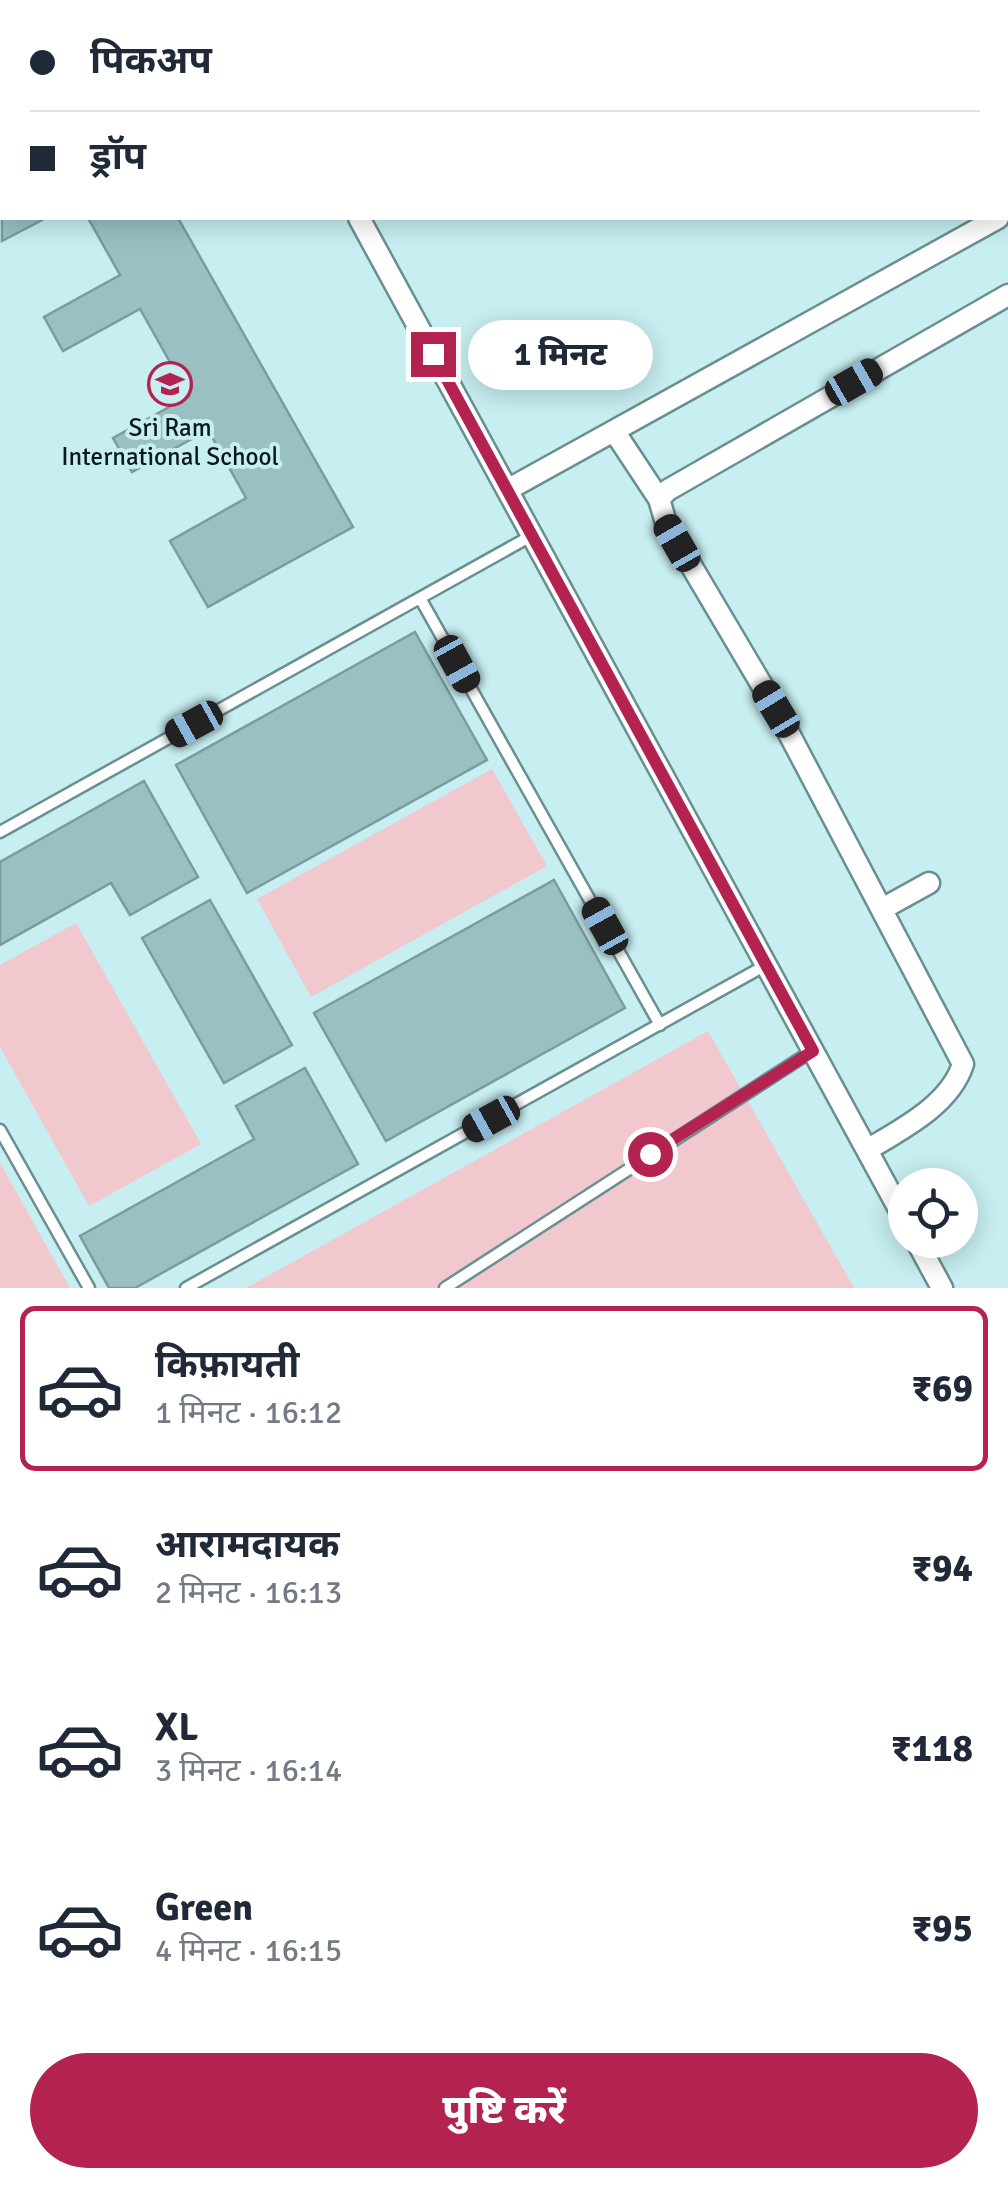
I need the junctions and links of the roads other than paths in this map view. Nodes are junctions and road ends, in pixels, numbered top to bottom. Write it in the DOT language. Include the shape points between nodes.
graph roads {
  1 [pos="360,220"];
  2 [pos="986,220"];
  3 [pos="1008,295"];
  4 [pos="614,431"];
  5 [pos="508,490"];
  6 [pos="659,500"];
  7 [pos="532,536"];
  8 [pos="420,598"];
  9 [pos="0,832"];
  10 [pos="930,883"];
  11 [pos="882,909"];
  12 [pos="766,965"];
  13 [pos="660,1025"];
  14 [pos="813,1051"];
  15 [pos="0,1130"];
  16 [pos="867,1150"];
  17 [pos="888,1189"];
  18 [pos="926,1258"];
  19 [pos="89,1288"];
  20 [pos="186,1288"];
  21 [pos="445,1288"];
  22 [pos="942,1288"];
  1 -- 5 [label="street"];
  2 -- 4 [label="street"];
  3 -- 6 [label="street"];
  4 -- 5 [label="street"];
  4 -- 6 [label="street"];
  5 -- 7 [label="street"];
  6 -- 11 [label="street"];
  7 -- 8 [label="lane"];
  7 -- 12 [label="street"];
  8 -- 9 [label="lane"];
  8 -- 13 [label="lane"];
  10 -- 11 [label="street"];
  11 -- 16 [label="street" via="963,1064 951,1089"];
  12 -- 13 [label="lane"];
  12 -- 14 [label="street"];
  13 -- 20 [label="lane"];
  14 -- 16 [label="street"];
  14 -- 21 [label="lane"];
  15 -- 19 [label="lane"];
  16 -- 17 [label="street"];
  18 -- 22 [label="street"];
}
